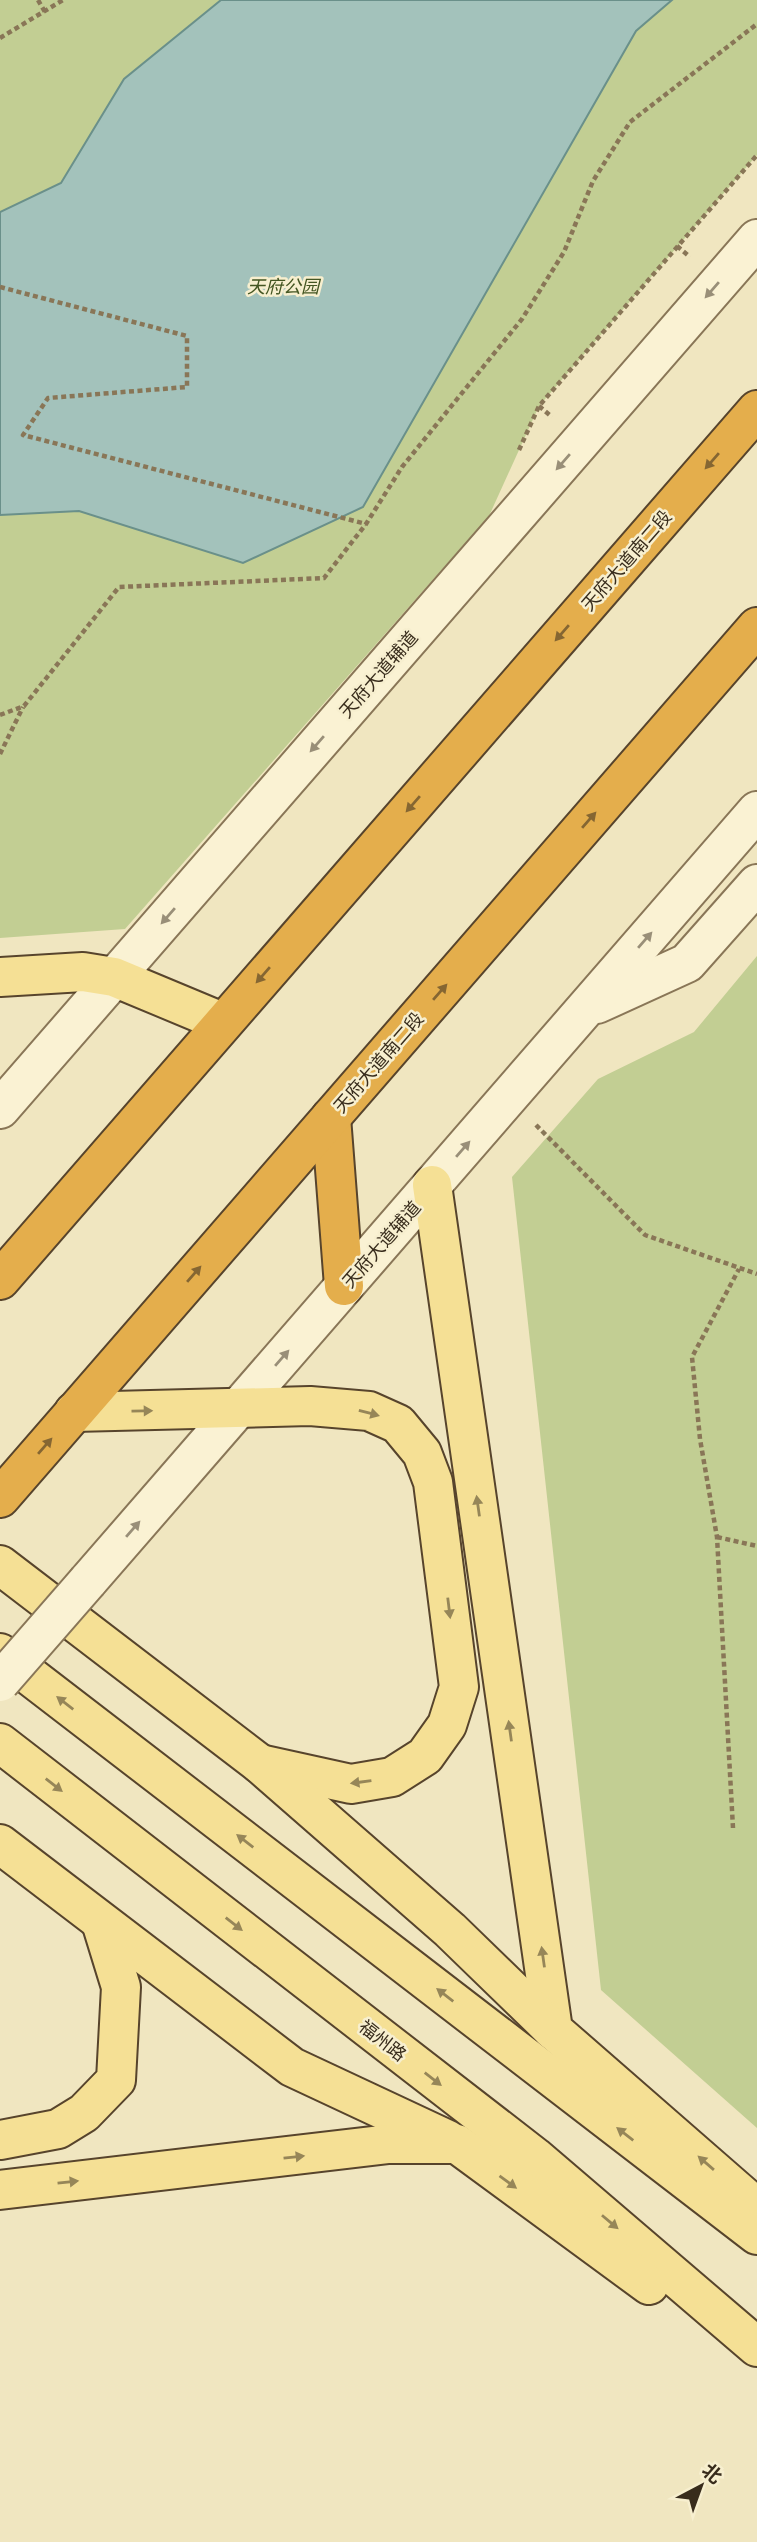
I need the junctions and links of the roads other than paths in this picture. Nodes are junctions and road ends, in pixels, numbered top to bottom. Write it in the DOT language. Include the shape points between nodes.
graph roads {
  1 [pos="757,239"];
  2 [pos="757,410"];
  3 [pos="757,627"];
  4 [pos="757,811"];
  5 [pos="757,884"];
  6 [pos="0,978"];
  7 [pos="114,978"];
  8 [pos="585,1009"];
  9 [pos="222,1022"];
  10 [pos="0,1109"];
  11 [pos="331,1117"];
  12 [pos="432,1185"];
  13 [pos="0,1278"];
  14 [pos="344,1286"];
  15 [pos="238,1408"];
  16 [pos="74,1412"];
  17 [pos="0,1498"];
  18 [pos="0,1565"];
  19 [pos="0,1653"];
  20 [pos="0,1682"];
  21 [pos="0,1743"];
  22 [pos="260,1764"];
  23 [pos="0,1844"];
  24 [pos="100,1922"];
  25 [pos="553,2030"];
  26 [pos="0,2140"];
  27 [pos="457,2144"];
  28 [pos="0,2190"];
  29 [pos="757,2208"];
  30 [pos="757,2235"];
  31 [pos="757,2347"];
  32 [pos="757,2365"];
  1 -- 7 [label="street, 天府大道辅道, one-way"];
  2 -- 9 [label="highway, 天府大道南二段, one-way"];
  11 -- 3 [label="highway, 天府大道南二段, one-way"];
  8 -- 4 [label="street, 天府大道辅道, one-way"];
  5 -- 8 [label="street" via="687,963"];
  6 -- 7 [label="main road" via="83,972"];
  7 -- 9 [label="main road"];
  7 -- 10 [label="street, 天府大道辅道"];
  12 -- 8 [label="street, 天府大道辅道, one-way"];
  9 -- 13 [label="highway, 天府大道南二段"];
  11 -- 14 [label="highway"];
  16 -- 11 [label="highway, 天府大道南二段, one-way"];
  12 -- 14 [label="street, 天府大道辅道"];
  25 -- 12 [label="main road, one-way"];
  15 -- 14 [label="street, 天府大道辅道, one-way"];
  16 -- 15 [label="main road, one-way"];
  20 -- 15 [label="street, 天府大道辅道, one-way, bridge"];
  15 -- 22 [label="main road, one-way" via="310,1406 369,1411 398,1424 422,1453 433,1482 459,1687 447,1725 425,1755 392,1777 351,1784"];
  17 -- 16 [label="highway, 天府大道南二段, one-way"];
  18 -- 22 [label="main road"];
  30 -- 19 [label="main road, one-way"];
  21 -- 31 [label="main road, 福州路, one-way" via="534,2157"];
  22 -- 25 [label="main road" via="450,1930"];
  23 -- 24 [label="main road"];
  24 -- 26 [label="main road" via="121,1987 116,2080 84,2113 58,2129"];
  24 -- 27 [label="main road" via="292,2067"];
  29 -- 25 [label="main road, one-way"];
  28 -- 27 [label="main road, one-way" via="389,2144"];
  27 -- 32 [label="main road, one-way"];
}
